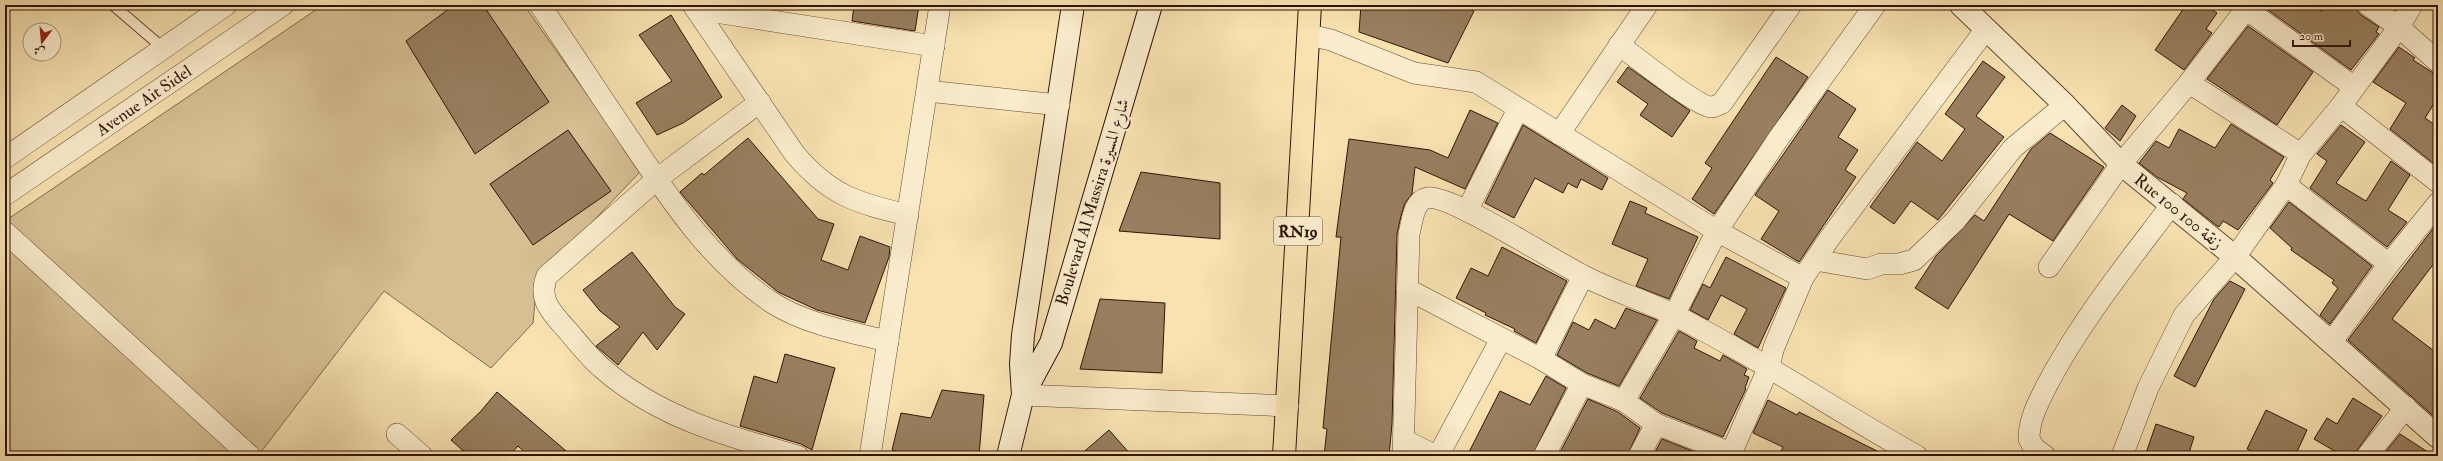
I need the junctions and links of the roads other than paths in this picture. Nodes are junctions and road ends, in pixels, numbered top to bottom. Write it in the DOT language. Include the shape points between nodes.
graph roads {
  1 [pos="113,5"];
  2 [pos="226,5"];
  3 [pos="283,5"];
  4 [pos="540,5"];
  5 [pos="940,5"];
  6 [pos="1073,5"];
  7 [pos="1151,5"];
  8 [pos="1310,5"];
  9 [pos="1647,5"];
  10 [pos="1791,5"];
  11 [pos="1875,5"];
  12 [pos="1961,5"];
  13 [pos="2368,5"];
  14 [pos="2412,5"];
  15 [pos="695,7"];
  16 [pos="2248,7"];
  17 [pos="2399,27"];
  18 [pos="1986,30"];
  19 [pos="1309,35"];
  20 [pos="1619,45"];
  21 [pos="934,46"];
  22 [pos="163,48"];
  23 [pos="2438,62"];
  24 [pos="2189,84"];
  25 [pos="2354,87"];
  26 [pos="927,91"];
  27 [pos="760,102"];
  28 [pos="1059,105"];
  29 [pos="2065,105"];
  30 [pos="2341,106"];
  31 [pos="1518,109"];
  32 [pos="1559,134"];
  33 [pos="2301,154"];
  34 [pos="5,158"];
  35 [pos="2121,164"];
  36 [pos="657,179"];
  37 [pos="2438,182"];
  38 [pos="2286,185"];
  39 [pos="5,196"];
  40 [pos="2438,203"];
  41 [pos="2172,204"];
  42 [pos="1467,211"];
  43 [pos="908,215"];
  44 [pos="1717,231"];
  45 [pos="5,232"];
  46 [pos="2235,257"];
  47 [pos="1815,260"];
  48 [pos="2389,264"];
  49 [pos="2049,267"];
  50 [pos="1583,276"];
  51 [pos="1804,278"];
  52 [pos="1407,288"];
  53 [pos="1674,315"];
  54 [pos="1501,339"];
  55 [pos="888,341"];
  56 [pos="2332,341"];
  57 [pos="1541,359"];
  58 [pos="1768,369"];
  59 [pos="1582,384"];
  60 [pos="1023,395"];
  61 [pos="1624,401"];
  62 [pos="1288,406"];
  63 [pos="2406,407"];
  64 [pos="1656,424"];
  65 [pos="397,434"];
  66 [pos="2438,436"];
  67 [pos="1404,448"];
  68 [pos="1732,455"];
  69 [pos="250,456"];
  70 [pos="422,456"];
  71 [pos="798,456"];
  72 [pos="870,456"];
  73 [pos="1008,456"];
  74 [pos="1284,456"];
  75 [pos="1437,456"];
  76 [pos="1544,456"];
  77 [pos="1639,456"];
  78 [pos="1917,456"];
  79 [pos="2045,456"];
  80 [pos="2122,456"];
  81 [pos="2367,456"];
  1 -- 22 [label="lane"];
  2 -- 22 [label="street, Avenue Ait Sidel"];
  3 -- 39 [label="street, Avenue Ait Sidel"];
  4 -- 36 [label="street"];
  5 -- 21 [label="street"];
  6 -- 28 [label="main road, Boulevard Al Massira شارع المسيرة"];
  7 -- 60 [label="main road, Boulevard Al Massira شارع المسيرة" via="1051,343"];
  8 -- 19 [label="main road, RN19"];
  9 -- 20 [label="street"];
  10 -- 20 [label="street" via="1717,106 1702,104"];
  11 -- 44 [label="street" via="1778,139"];
  12 -- 18 [label="main road, Rue 100 زنقة 100"];
  13 -- 17 [label="street"];
  14 -- 17 [label="street"];
  15 -- 21 [label="street"];
  15 -- 27 [label="street"];
  16 -- 24 [label="street"];
  16 -- 25 [label="street"];
  17 -- 23 [label="street"];
  17 -- 25 [label="street"];
  18 -- 29 [label="main road, Rue 100 زنقة 100"];
  18 -- 47 [label="street"];
  19 -- 31 [label="street" via="1331,40 1414,73 1476,82"];
  19 -- 62 [label="main road, RN19"];
  20 -- 32 [label="street"];
  21 -- 26 [label="street"];
  22 -- 34 [label="street, Avenue Ait Sidel"];
  24 -- 33 [label="street"];
  24 -- 35 [label="street"];
  25 -- 30 [label="street"];
  26 -- 28 [label="street"];
  26 -- 43 [label="street"];
  27 -- 36 [label="street"];
  27 -- 43 [label="street" via="794,153 813,175 838,193 868,206"];
  28 -- 60 [label="main road, Boulevard Al Massira شارع المسيرة" via="1022,335"];
  29 -- 35 [label="main road, Rue 100 زنقة 100"];
  29 -- 47 [label="street" via="2013,148 1955,222 1914,260 1899,264 1881,264 1867,269"];
  30 -- 33 [label="street"];
  30 -- 37 [label="street"];
  31 -- 32 [label="street"];
  31 -- 42 [label="street"];
  32 -- 44 [label="street"];
  33 -- 38 [label="street"];
  35 -- 41 [label="main road, Rue 100 زنقة 100"];
  35 -- 49 [label="street"];
  36 -- 55 [label="street" via="703,240 730,270 772,302 816,322"];
  36 -- 71 [label="street" via="547,276 543,292 547,308 603,369 664,410 704,429"];
  38 -- 46 [label="street"];
  38 -- 48 [label="street"];
  40 -- 48 [label="street"];
  41 -- 46 [label="main road, Rue 100 زنقة 100"];
  41 -- 79 [label="street" via="2061,356 2032,415 2029,439 2034,448"];
  42 -- 50 [label="street"];
  42 -- 52 [label="street" via="1437,198 1421,200 1409,234"];
  43 -- 55 [label="street"];
  44 -- 51 [label="street"];
  44 -- 53 [label="street"];
  45 -- 69 [label="street"];
  46 -- 56 [label="main road, Rue 100 زنقة 100"];
  46 -- 80 [label="street" via="2184,315 2148,388"];
  47 -- 51 [label="street"];
  48 -- 56 [label="street"];
  50 -- 53 [label="street"];
  50 -- 57 [label="street"];
  51 -- 58 [label="street" via="1774,347"];
  52 -- 54 [label="street"];
  52 -- 67 [label="street"];
  53 -- 58 [label="street"];
  53 -- 61 [label="street"];
  54 -- 57 [label="street"];
  54 -- 75 [label="street"];
  55 -- 72 [label="street"];
  56 -- 63 [label="main road, Rue 100 زنقة 100"];
  57 -- 59 [label="street"];
  58 -- 68 [label="street"];
  58 -- 78 [label="street"];
  59 -- 61 [label="street"];
  59 -- 76 [label="street"];
  60 -- 62 [label="street"];
  60 -- 73 [label="main road, Boulevard Al Massira شارع المسيرة"];
  61 -- 64 [label="street"];
  62 -- 74 [label="main road, RN19"];
  63 -- 66 [label="main road, Rue 100 زنقة 100"];
  63 -- 81 [label="street"];
  64 -- 68 [label="street"];
  64 -- 77 [label="street"];
  65 -- 70 [label="street"];
  67 -- 75 [label="street"];
}
